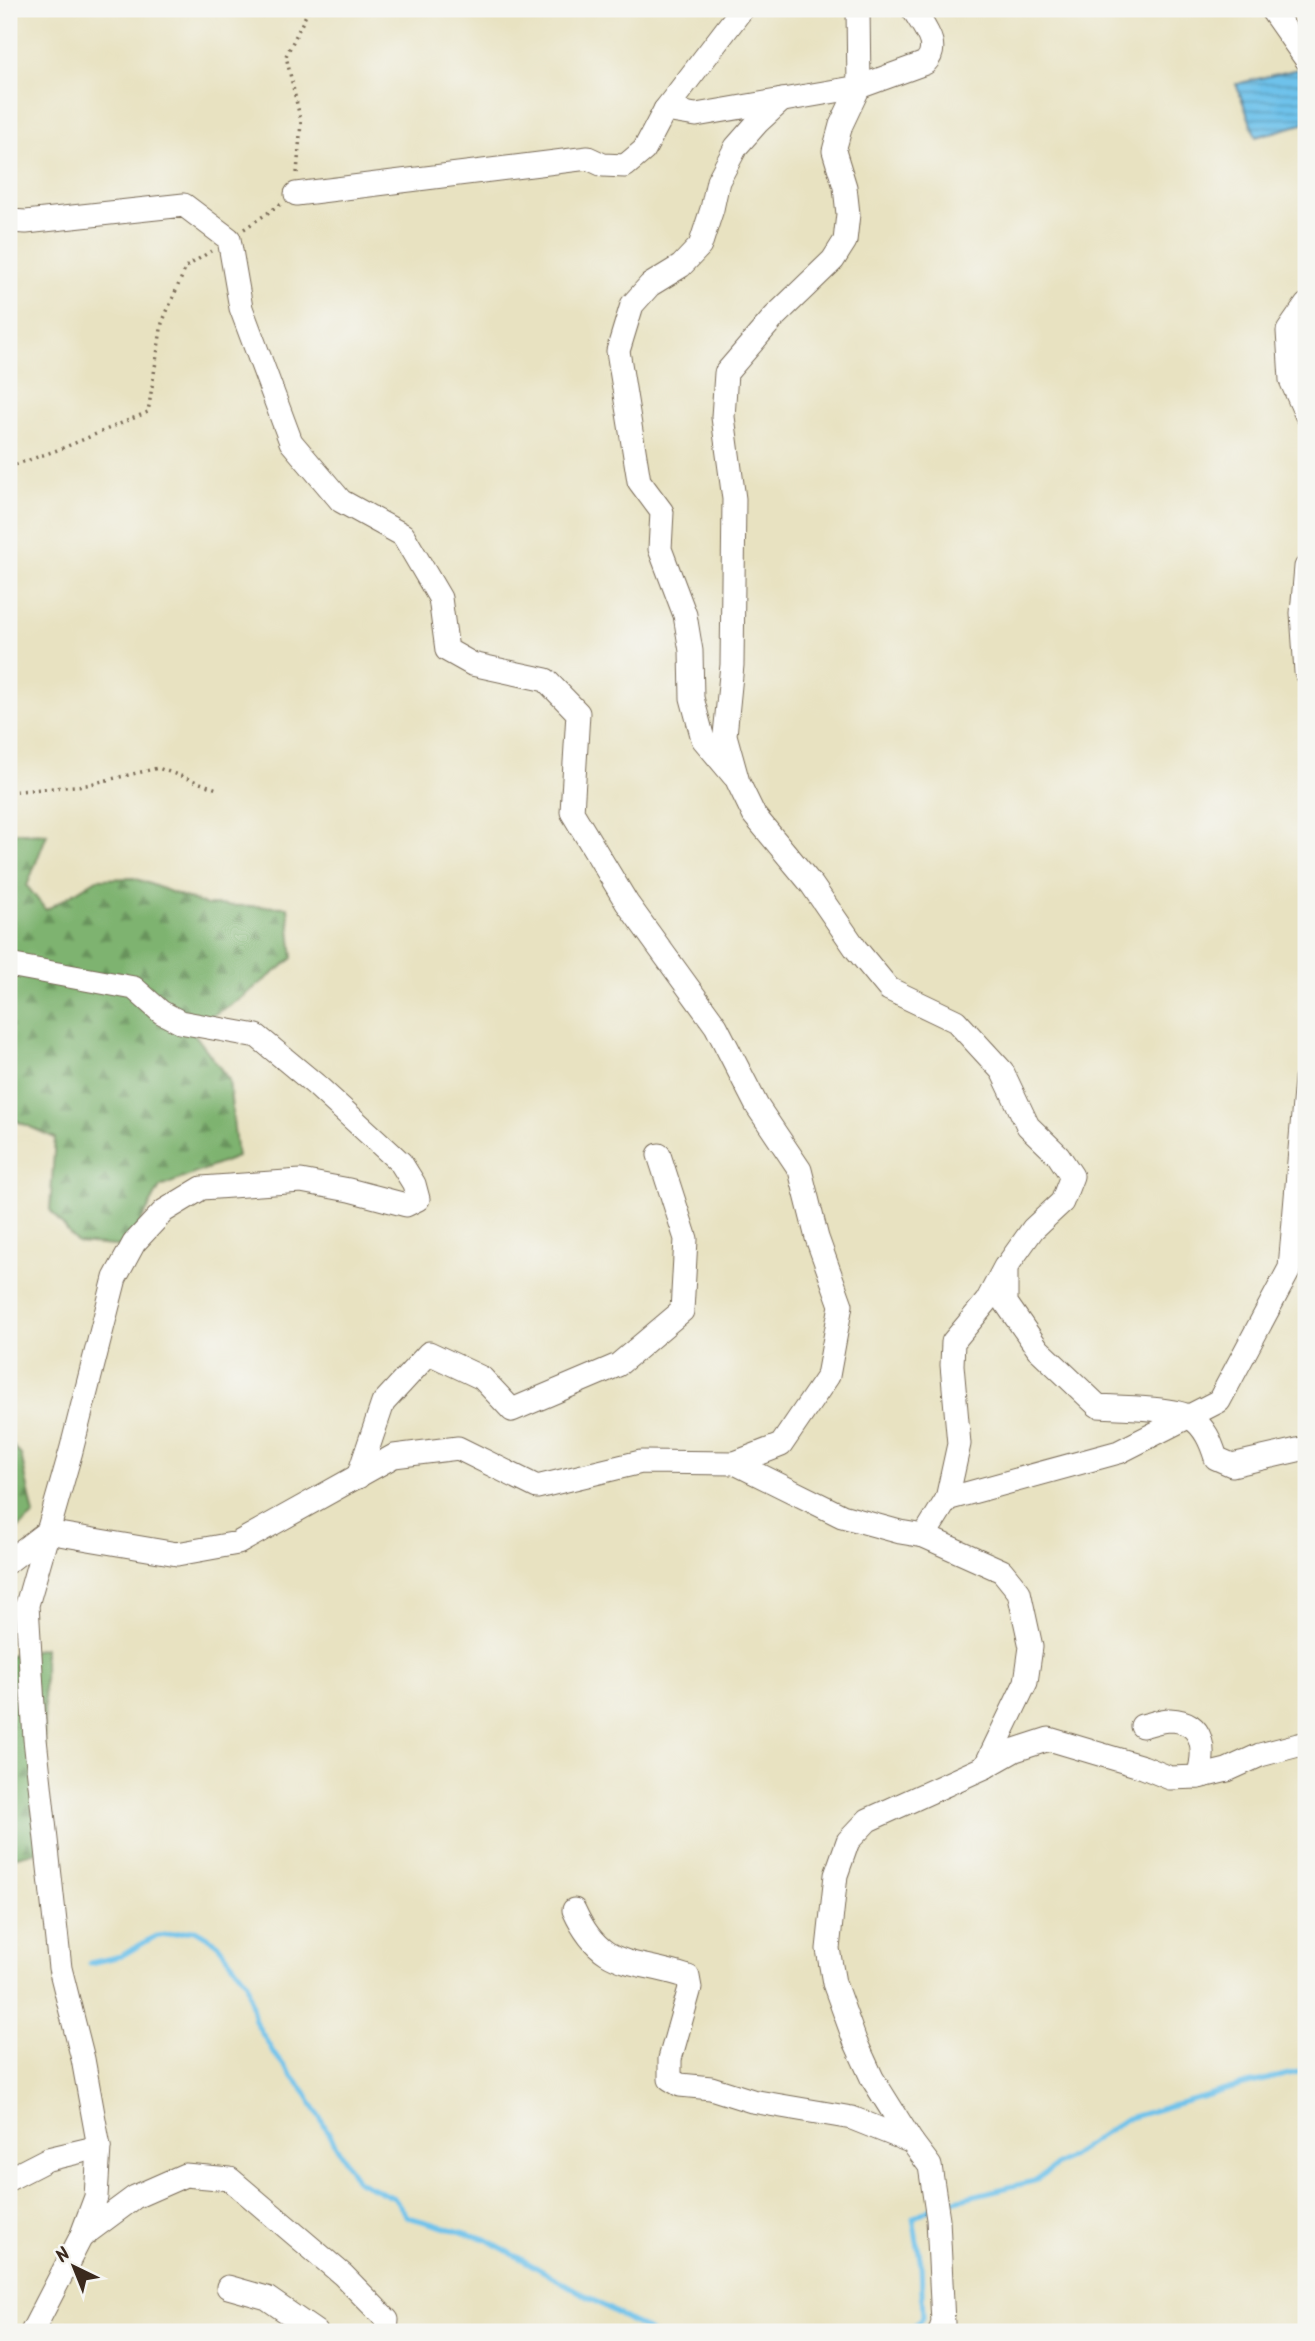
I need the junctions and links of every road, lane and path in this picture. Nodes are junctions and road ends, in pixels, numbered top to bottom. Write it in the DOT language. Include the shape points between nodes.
graph roads {
  1 [pos="309,9"];
  2 [pos="742,9"];
  3 [pos="859,9"];
  4 [pos="913,9"];
  5 [pos="1271,9"];
  6 [pos="1306,58"];
  7 [pos="859,87"];
  8 [pos="782,100"];
  9 [pos="665,110"];
  10 [pos="296,194"];
  11 [pos="9,221"];
  12 [pos="229,239"];
  13 [pos="1306,305"];
  14 [pos="1306,414"];
  15 [pos="9,467"];
  16 [pos="1306,567"];
  17 [pos="1306,672"];
  18 [pos="738,782"];
  19 [pos="217,789"];
  20 [pos="9,792"];
  21 [pos="9,965"];
  22 [pos="1306,1079"];
  23 [pos="659,1155"];
  24 [pos="1006,1267"];
  25 [pos="1189,1416"];
  26 [pos="1306,1448"];
  27 [pos="735,1463"];
  28 [pos="358,1477"];
  29 [pos="947,1500"];
  30 [pos="47,1532"];
  31 [pos="924,1536"];
  32 [pos="9,1561"];
  33 [pos="1142,1727"];
  34 [pos="1306,1743"];
  35 [pos="985,1767"];
  36 [pos="1198,1777"];
  37 [pos="575,1910"];
  38 [pos="97,2141"];
  39 [pos="912,2141"];
  40 [pos="9,2179"];
  41 [pos="81,2237"];
  42 [pos="228,2287"];
  43 [pos="32,2332"];
  44 [pos="316,2332"];
  45 [pos="386,2332"];
  46 [pos="940,2332"];
  1 -- 10 [label="path" via="286,56 301,122"];
  2 -- 9 [label="street"];
  3 -- 7 [label="street"];
  4 -- 7 [label="street" via="934,47 932,56 925,63"];
  5 -- 6 [label="street"];
  7 -- 8 [label="street"];
  7 -- 18 [label="street" via="834,151 845,187 845,241 833,260 775,316 726,373 723,417 734,499 734,550 732,665 725,735"];
  8 -- 9 [label="street" via="695,115"];
  8 -- 18 [label="street" via="736,147 718,181 700,246 632,305 618,351 639,481 662,512 660,549 685,615 692,698 703,739"];
  9 -- 10 [label="street" via="644,150 625,166 603,165 588,158"];
  10 -- 12 [label="path"];
  11 -- 12 [label="street" via="184,205"];
  12 -- 15 [label="path" via="186,267 162,323 148,411"];
  12 -- 27 [label="street" via="241,308 291,442 341,501 403,535 440,598 447,650 472,664 546,680 578,713 572,811 627,903 716,1026 757,1105 800,1170 841,1305 828,1376 781,1445"];
  13 -- 14 [label="street" via="1288,331 1291,380"];
  16 -- 17 [label="street" via="1302,613"];
  18 -- 24 [label="street" via="754,814 889,989 956,1021 1002,1071 1028,1126 1072,1176 1062,1202 1033,1229"];
  19 -- 20 [label="path" via="158,768 86,785"];
  21 -- 30 [label="street" via="134,988 180,1022 257,1036 401,1163 418,1199 406,1205 301,1181 202,1188 164,1211 134,1243 115,1278"];
  22 -- 25 [label="street" via="1290,1268 1219,1401"];
  23 -- 28 [label="street" via="686,1239 682,1311 618,1365 512,1410 482,1378 429,1353 383,1404"];
  24 -- 25 [label="street" via="1006,1303 1038,1349 1098,1406"];
  24 -- 29 [label="street" via="987,1301 953,1342 959,1444"];
  25 -- 26 [label="street" via="1210,1437 1216,1458 1232,1465"];
  25 -- 29 [label="street" via="1119,1452"];
  27 -- 28 [label="street" via="641,1462 537,1487 458,1448 394,1456"];
  27 -- 31 [label="street" via="842,1516"];
  28 -- 30 [label="street" via="238,1543 189,1552 177,1554"];
  29 -- 31 [label="street"];
  30 -- 32 [label="street"];
  30 -- 38 [label="street" via="27,1605 35,1739 60,1968"];
  31 -- 35 [label="street" via="1002,1571 1019,1592 1031,1647 1026,1682"];
  33 -- 36 [label="street" via="1168,1720 1188,1724 1202,1741 1204,1758"];
  34 -- 36 [label="street"];
  35 -- 36 [label="street" via="1015,1750 1049,1739 1171,1778"];
  35 -- 39 [label="street" via="868,1819 848,1841 836,1875 828,1949 834,1983 872,2078"];
  37 -- 39 [label="street" via="595,1945 616,1959 688,1977 690,1988 670,2059 670,2079 752,2101 852,2118"];
  38 -- 40 [label="street"];
  38 -- 41 [label="street" via="96,2197"];
  39 -- 46 [label="street" via="930,2166 935,2192"];
  41 -- 43 [label="street"];
  41 -- 45 [label="street" via="135,2197 185,2175 230,2179 343,2275 387,2320"];
  42 -- 44 [label="street" via="267,2298"];
}
